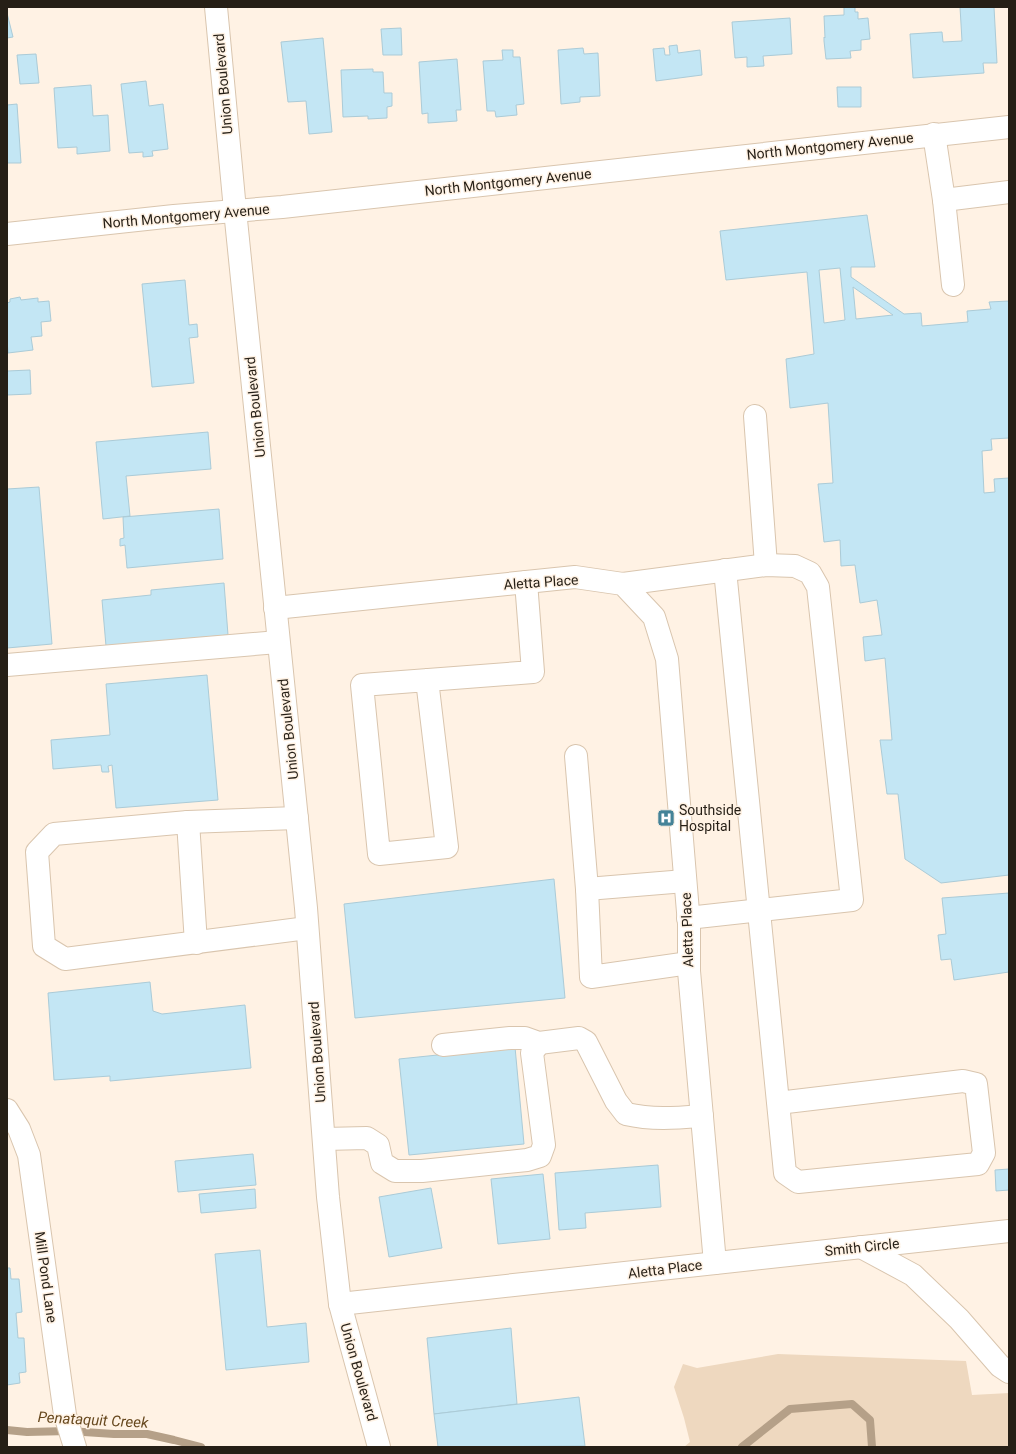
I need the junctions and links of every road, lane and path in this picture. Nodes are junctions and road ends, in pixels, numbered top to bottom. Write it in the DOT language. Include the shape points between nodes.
graph roads {
  1 [pos="216,7"];
  2 [pos="1009,126"];
  3 [pos="934,134"];
  4 [pos="1009,192"];
  5 [pos="944,200"];
  6 [pos="235,210"];
  7 [pos="7,234"];
  8 [pos="952,285"];
  9 [pos="755,416"];
  10 [pos="766,565"];
  11 [pos="725,570"];
  12 [pos="526,582"];
  13 [pos="623,584"];
  14 [pos="275,608"];
  15 [pos="278,642"];
  16 [pos="7,665"];
  17 [pos="427,680"];
  18 [pos="576,756"];
  19 [pos="297,818"];
  20 [pos="188,822"];
  21 [pos="685,881"];
  22 [pos="587,889"];
  23 [pos="759,910"];
  24 [pos="688,918"];
  25 [pos="307,928"];
  26 [pos="196,943"];
  27 [pos="689,963"];
  28 [pos="539,1043"];
  29 [pos="443,1045"];
  30 [pos="778,1103"];
  31 [pos="7,1110"];
  32 [pos="702,1116"];
  33 [pos="324,1139"];
  34 [pos="1009,1231"];
  35 [pos="861,1247"];
  36 [pos="715,1262"];
  37 [pos="340,1304"];
  38 [pos="1009,1372"];
  39 [pos="75,1447"];
  40 [pos="379,1447"];
  1 -- 6 [label="street, Union Boulevard"];
  2 -- 3 [label="street, North Montgomery Avenue"];
  3 -- 5 [label="street"];
  3 -- 6 [label="street, North Montgomery Avenue" via="282,207"];
  4 -- 5 [label="street"];
  5 -- 8 [label="street"];
  6 -- 7 [label="street, North Montgomery Avenue"];
  6 -- 14 [label="street, Union Boulevard"];
  9 -- 10 [label="street"];
  10 -- 11 [label="street"];
  10 -- 23 [label="street" via="795,566 810,573 818,587 852,900"];
  11 -- 13 [label="street"];
  11 -- 23 [label="street"];
  12 -- 13 [label="street, Aletta Place" via="575,577"];
  12 -- 14 [label="street, Aletta Place"];
  12 -- 17 [label="street" via="533,672"];
  13 -- 21 [label="street, Aletta Place" via="654,617 667,658"];
  14 -- 15 [label="street, Union Boulevard"];
  15 -- 16 [label="street"];
  15 -- 19 [label="street, Union Boulevard"];
  17 -- 17 [label="street" via="362,685 379,854 447,847"];
  18 -- 22 [label="street"];
  19 -- 20 [label="street"];
  19 -- 25 [label="street, Union Boulevard"];
  20 -- 26 [label="street"];
  20 -- 26 [label="street" via="54,834 37,852 44,946 65,959"];
  21 -- 22 [label="street"];
  21 -- 24 [label="street, Aletta Place"];
  22 -- 27 [label="street" via="591,977"];
  23 -- 24 [label="street"];
  23 -- 30 [label="street"];
  24 -- 27 [label="street, Aletta Place"];
  25 -- 26 [label="street"];
  25 -- 33 [label="street, Union Boulevard"];
  27 -- 32 [label="street, Aletta Place"];
  28 -- 29 [label="street" via="525,1038 510,1038"];
  28 -- 32 [label="street" via="579,1038 586,1042 616,1101 626,1114 642,1118 668,1119"];
  28 -- 33 [label="street" via="532,1053 544,1145 540,1156 527,1160 422,1171 395,1171 382,1163 378,1145 367,1138"];
  30 -- 30 [label="street" via="785,1173 798,1182 978,1164 984,1153 976,1084 963,1081"];
  31 -- 39 [label="street, Mill Pond Lane" via="20,1129 29,1156 65,1415"];
  32 -- 36 [label="street, Aletta Place"];
  33 -- 37 [label="street, Union Boulevard"];
  34 -- 35 [label="street, Smith Circle"];
  35 -- 36 [label="street, Smith Circle"];
  35 -- 38 [label="street" via="913,1275 959,1319 1000,1366"];
  36 -- 37 [label="street, Aletta Place"];
  37 -- 40 [label="street, Union Boulevard"];
}
